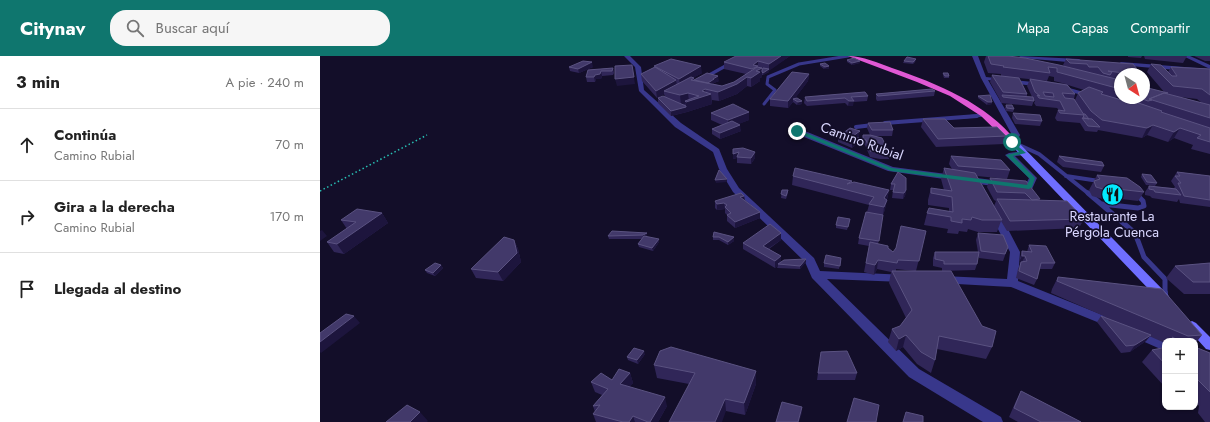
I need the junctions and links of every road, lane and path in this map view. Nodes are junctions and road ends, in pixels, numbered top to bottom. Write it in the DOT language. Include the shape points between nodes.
graph roads {
  1 [pos="627,56"];
  2 [pos="744,56"];
  3 [pos="848,56"];
  4 [pos="851,56"];
  5 [pos="975,56"];
  6 [pos="1022,56"];
  7 [pos="1186,56"];
  8 [pos="1032,57"];
  9 [pos="1086,61"];
  10 [pos="1047,64"];
  11 [pos="1117,64"];
  12 [pos="1210,67"];
  13 [pos="1210,72"];
  14 [pos="984,78"];
  15 [pos="689,86"];
  16 [pos="1098,98"];
  17 [pos="764,104"];
  18 [pos="985,116"];
  19 [pos="856,127"];
  20 [pos="797,131"];
  21 [pos="427,135"];
  22 [pos="1012,142"];
  23 [pos="1023,153"];
  24 [pos="1065,176"];
  25 [pos="1104,182"];
  26 [pos="320,191"];
  27 [pos="1133,191"];
  28 [pos="990,203"];
  29 [pos="1101,204"];
  30 [pos="816,275"];
  31 [pos="910,279"];
  32 [pos="934,280"];
  33 [pos="1012,283"];
  34 [pos="1168,302"];
  35 [pos="1182,316"];
  36 [pos="1162,345"];
  37 [pos="1210,345"];
  38 [pos="981,418"];
  39 [pos="996,422"];
  1 -- 30 [label="street" via="637,63 641,90 658,103 678,125 716,151 736,190 810,260"];
  2 -- 15 [label="street"];
  3 -- 17 [label="lane" via="802,64 768,77 767,84 775,90"];
  4 -- 18 [label="highway" via="947,92"];
  5 -- 14 [label="street"];
  6 -- 8 [label="street"];
  7 -- 12 [label="street"];
  8 -- 9 [label="street"];
  8 -- 10 [label="lane"];
  11 -- 13 [label="street"];
  14 -- 16 [label="street" via="1058,87"];
  14 -- 22 [label="street" via="1016,135"];
  18 -- 19 [label="lane" via="902,121"];
  18 -- 22 [label="highway"];
  20 -- 23 [label="street, Camino Rubial" via="891,169 981,185 1029,187 1033,178 1009,155"];
  21 -- 26 [label="path"];
  22 -- 23 [label="main road"];
  22 -- 24 [label="lane" via="1039,154"];
  23 -- 34 [label="main road"];
  24 -- 25 [label="lane"];
  24 -- 29 [label="lane"];
  27 -- 29 [label="lane" via="1143,201 1144,206 1138,208"];
  28 -- 33 [label="street" via="1014,252"];
  29 -- 34 [label="lane" via="1135,233 1144,257 1165,279"];
  30 -- 31 [label="street"];
  30 -- 38 [label="street" via="914,373"];
  32 -- 33 [label="street"];
  33 -- 36 [label="street"];
  35 -- 37 [label="main road"];
  38 -- 39 [label="street"];
}
